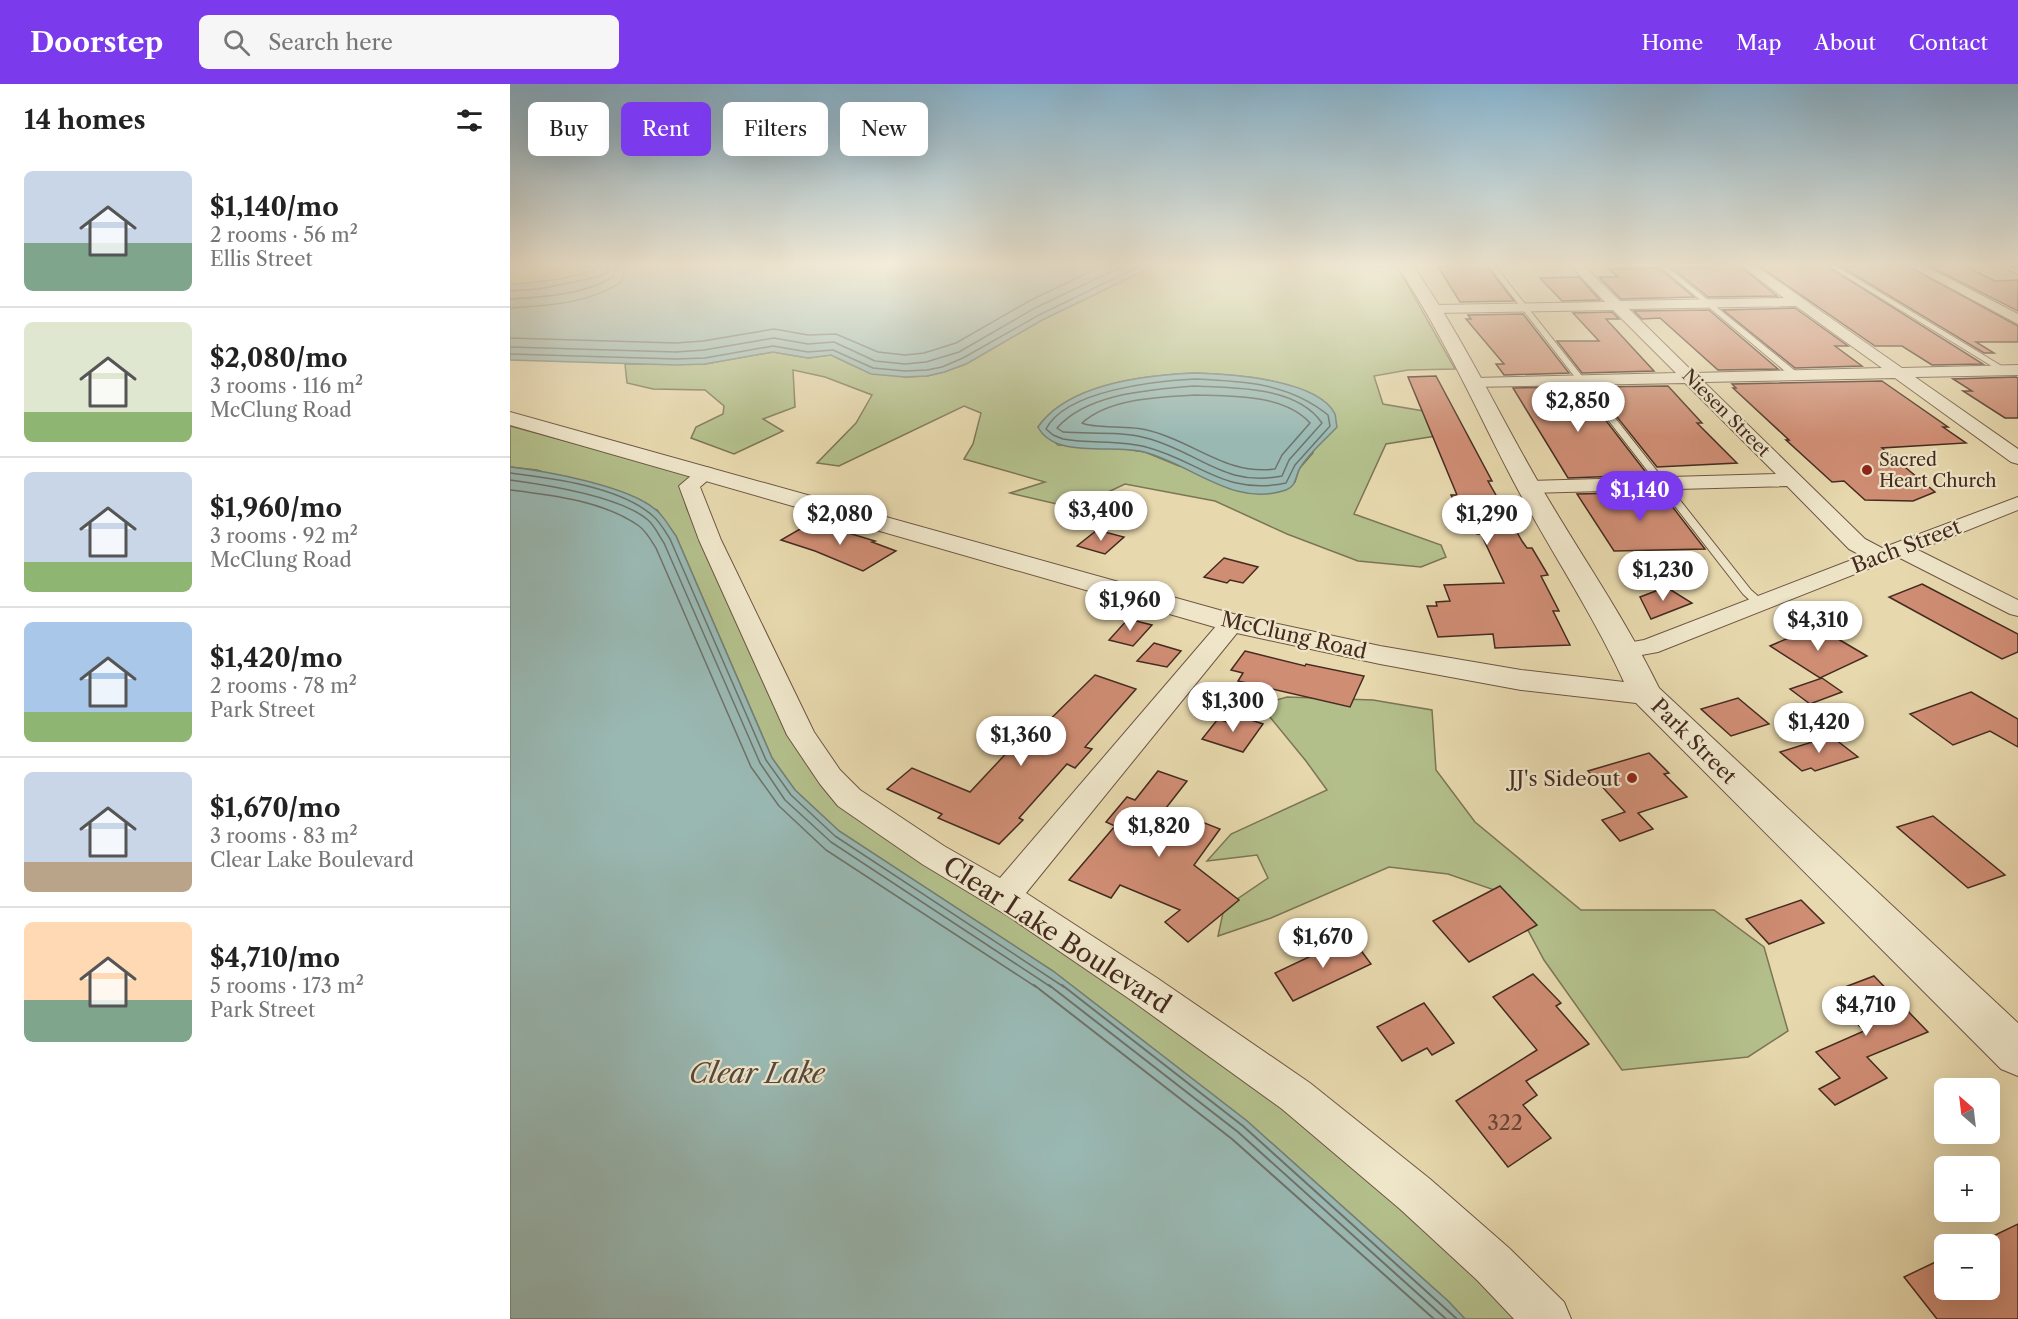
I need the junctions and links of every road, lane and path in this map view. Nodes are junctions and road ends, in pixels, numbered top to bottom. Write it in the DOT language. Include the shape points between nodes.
graph roads {
  1 [pos="1443,324"];
  2 [pos="1539,324"];
  3 [pos="1637,324"];
  4 [pos="1733,324"];
  5 [pos="1830,324"];
  6 [pos="1931,324"];
  7 [pos="2012,371"];
  8 [pos="1900,373"];
  9 [pos="1796,376"];
  10 [pos="1692,379"];
  11 [pos="1582,381"];
  12 [pos="1475,383"];
  13 [pos="510,418"];
  14 [pos="2018,458"];
  15 [pos="706,473"];
  16 [pos="1791,480"];
  17 [pos="1664,483"];
  18 [pos="1529,487"];
  19 [pos="2018,503"];
  20 [pos="1889,552"];
  21 [pos="1760,603"];
  22 [pos="2018,609"];
  23 [pos="1232,623"];
  24 [pos="1625,650"];
  25 [pos="1646,693"];
  26 [pos="1004,897"];
  27 [pos="2018,1054"];
  28 [pos="1547,1319"];
  1 -- 12 [label="street, Park Street"];
  2 -- 11 [label="lane"];
  3 -- 10 [label="street, Niesen Street"];
  4 -- 9 [label="lane"];
  5 -- 8 [label="street"];
  6 -- 7 [label="lane"];
  7 -- 8 [label="street"];
  8 -- 9 [label="street"];
  8 -- 14 [label="street"];
  9 -- 10 [label="street"];
  10 -- 11 [label="street"];
  10 -- 16 [label="street, Niesen Street"];
  11 -- 12 [label="street"];
  11 -- 17 [label="lane"];
  12 -- 18 [label="street, Park Street"];
  13 -- 15 [label="street, McClung Road"];
  15 -- 23 [label="street, McClung Road"];
  15 -- 26 [label="street, Clear Lake Boulevard" via="688,486 692,498 777,688 816,758 849,798"];
  16 -- 17 [label="street"];
  16 -- 20 [label="street, Niesen Street" via="1857,544"];
  17 -- 18 [label="street"];
  17 -- 21 [label="lane"];
  18 -- 24 [label="street, Park Street"];
  19 -- 20 [label="street, Bach Street"];
  20 -- 21 [label="street, Bach Street"];
  20 -- 22 [label="street, Niesen Street"];
  21 -- 24 [label="street, Bach Street" via="1649,646"];
  23 -- 25 [label="street, McClung Road" via="1521,680"];
  23 -- 26 [label="street"];
  24 -- 25 [label="street, Park Street"];
  25 -- 27 [label="street, Park Street"];
  26 -- 28 [label="street, Clear Lake Boulevard" via="1191,1020 1296,1096 1415,1194"];
}
